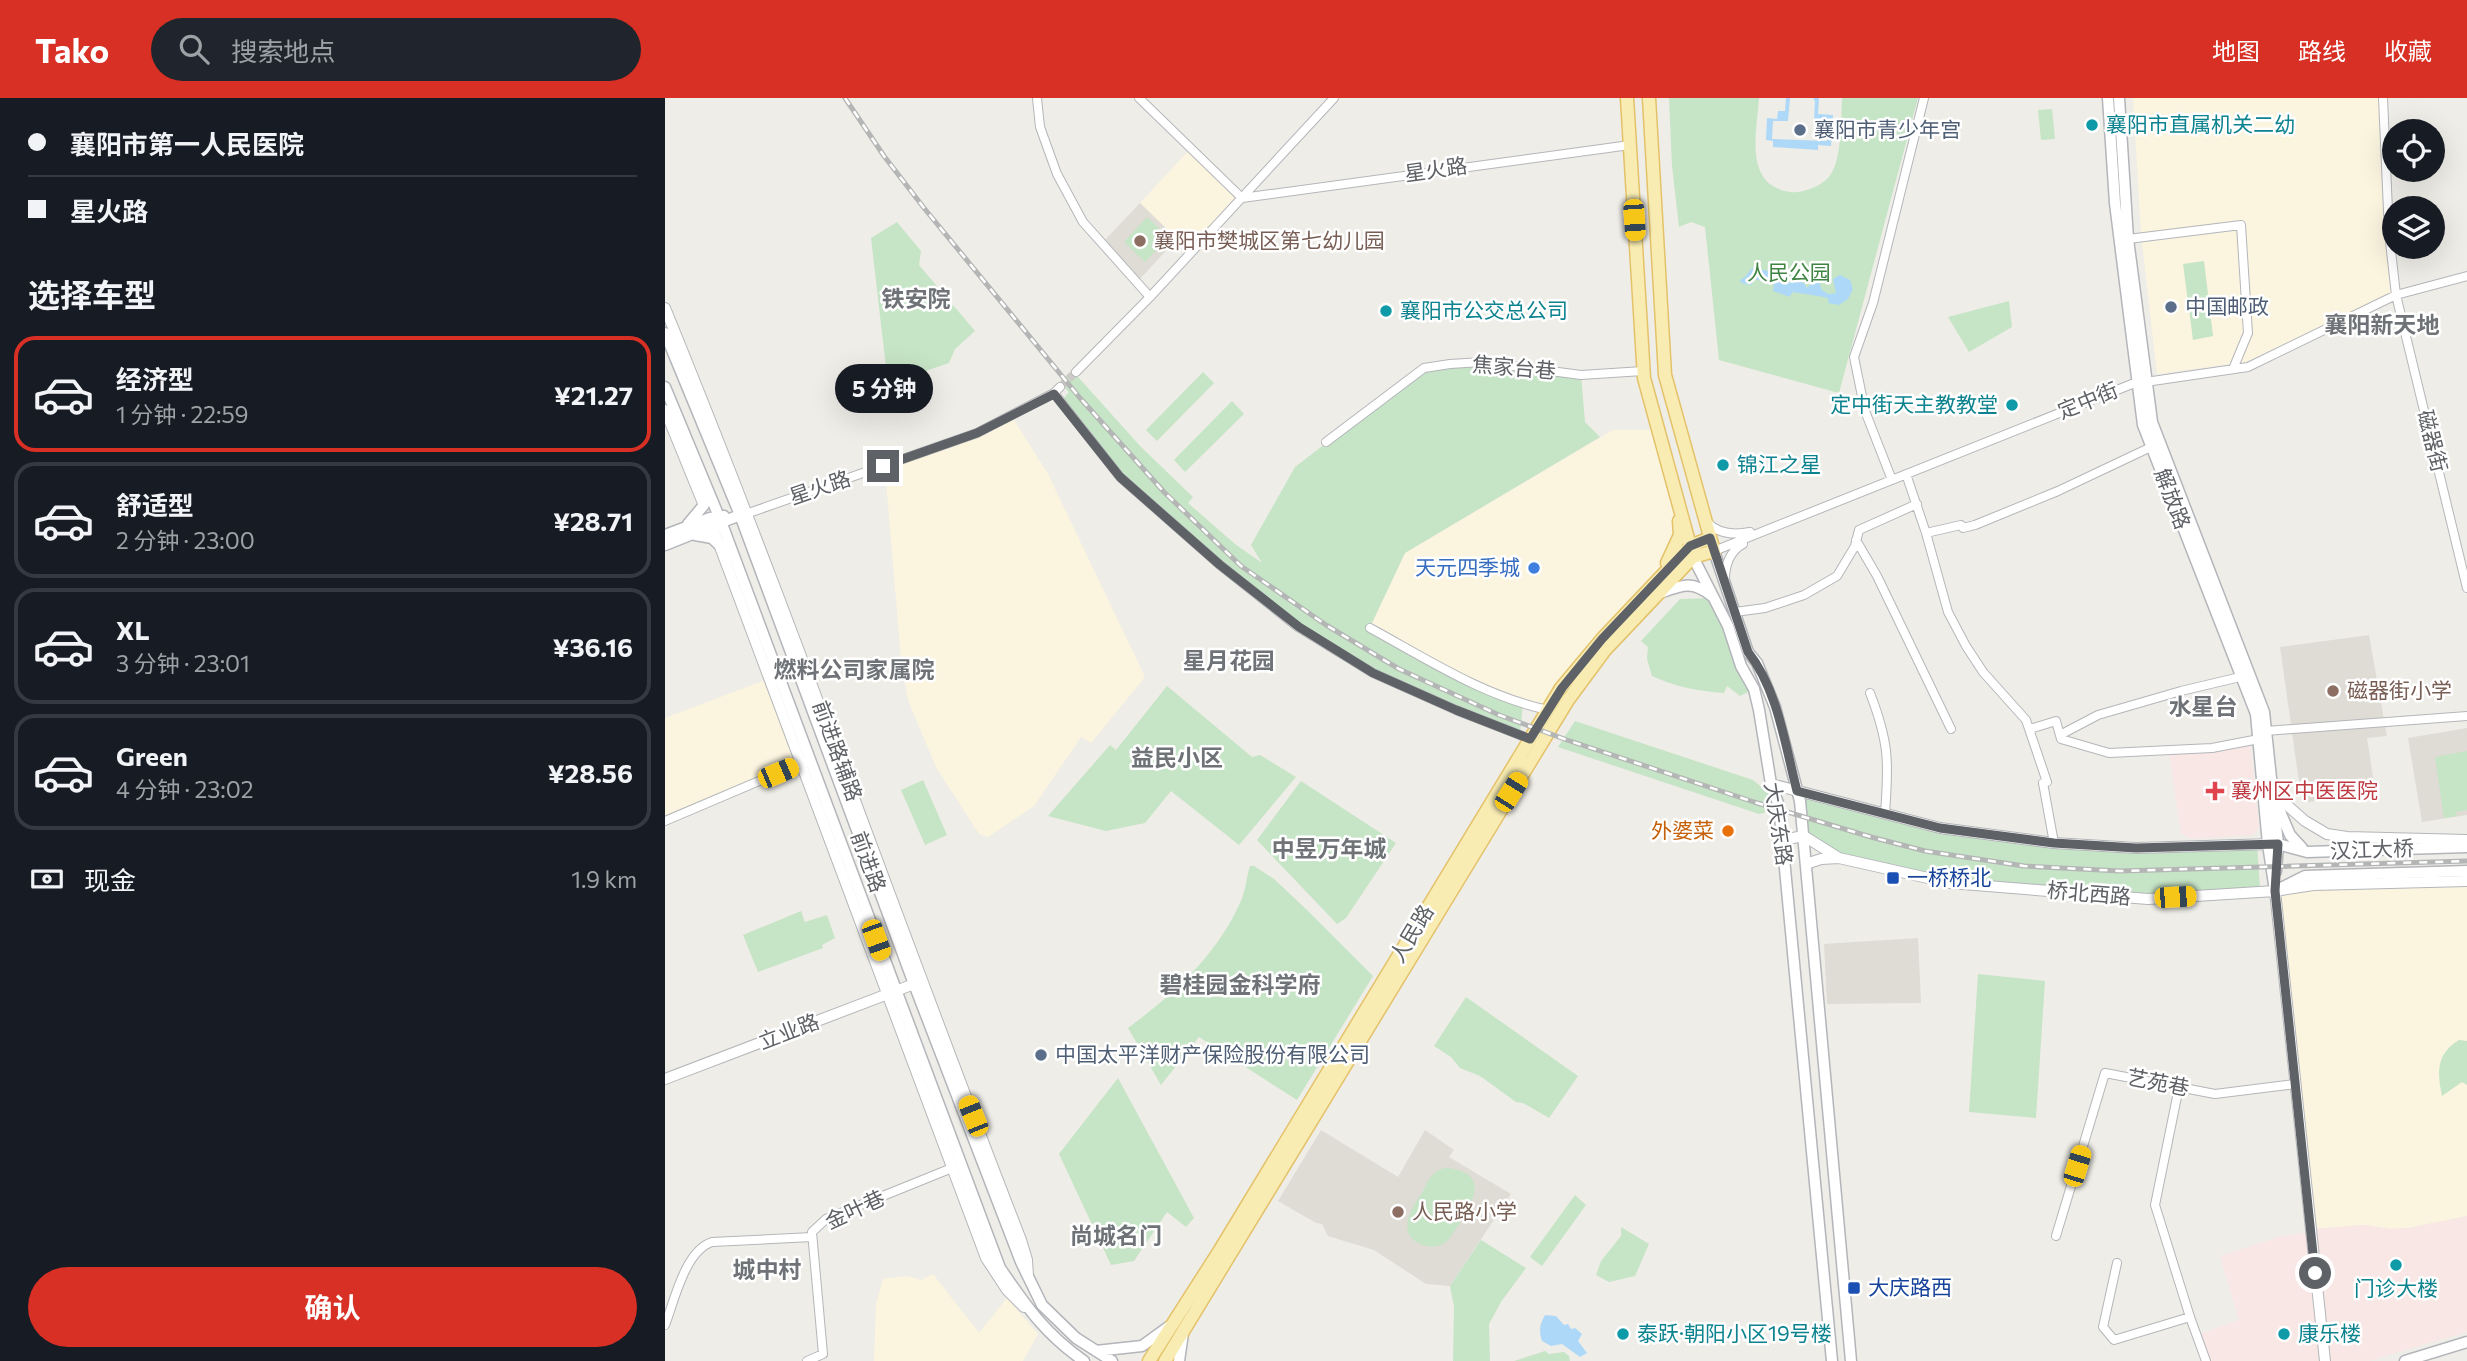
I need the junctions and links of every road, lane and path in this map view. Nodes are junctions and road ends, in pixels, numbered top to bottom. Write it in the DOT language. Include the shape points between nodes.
graph roads {
  1 [pos="1046,98"];
  2 [pos="1139,98"];
  3 [pos="1334,98"];
  4 [pos="1627,98"];
  5 [pos="1649,98"];
  6 [pos="1924,98"];
  7 [pos="2108,98"];
  8 [pos="2119,98"];
  9 [pos="2383,98"];
  10 [pos="1037,101"];
  11 [pos="1630,145"];
  12 [pos="1242,198"];
  13 [pos="2128,239"];
  14 [pos="2467,276"];
  15 [pos="2396,295"];
  16 [pos="1150,297"];
  17 [pos="665,308"];
  18 [pos="665,333"];
  19 [pos="2233,369"];
  20 [pos="1643,371"];
  21 [pos="1076,372"];
  22 [pos="2141,381"];
  23 [pos="665,387"];
  24 [pos="665,410"];
  25 [pos="1326,442"];
  26 [pos="2151,447"];
  27 [pos="1906,474"];
  28 [pos="1892,480"];
  29 [pos="704,481"];
  30 [pos="1678,503"];
  31 [pos="1917,504"];
  32 [pos="704,505"];
  33 [pos="744,514"];
  34 [pos="716,521"];
  35 [pos="1706,522"];
  36 [pos="1770,528"];
  37 [pos="689,531"];
  38 [pos="1926,533"];
  39 [pos="665,535"];
  40 [pos="1856,540"];
  41 [pos="665,545"];
  42 [pos="720,545"];
  43 [pos="1712,545"];
  44 [pos="1692,552"];
  45 [pos="736,561"];
  46 [pos="1724,581"];
  47 [pos="2467,587"];
  48 [pos="1657,589"];
  49 [pos="1715,598"];
  50 [pos="1735,612"];
  51 [pos="1370,628"];
  52 [pos="2240,677"];
  53 [pos="1870,693"];
  54 [pos="1548,710"];
  55 [pos="2467,716"];
  56 [pos="1951,729"];
  57 [pos="2030,729"];
  58 [pos="2060,735"];
  59 [pos="2262,735"];
  60 [pos="1530,739"];
  61 [pos="805,761"];
  62 [pos="1771,784"];
  63 [pos="1797,791"];
  64 [pos="2273,793"];
  65 [pos="1885,813"];
  66 [pos="665,821"];
  67 [pos="1804,836"];
  68 [pos="1782,840"];
  69 [pos="2467,840"];
  70 [pos="2054,843"];
  71 [pos="2273,844"];
  72 [pos="2467,847"];
  73 [pos="2307,852"];
  74 [pos="1839,858"];
  75 [pos="1806,864"];
  76 [pos="2467,871"];
  77 [pos="2467,881"];
  78 [pos="2275,891"];
  79 [pos="914,984"];
  80 [pos="890,993"];
  81 [pos="665,1079"];
  82 [pos="2295,1084"];
  83 [pos="2179,1087"];
  84 [pos="952,1168"];
  85 [pos="2056,1236"];
  86 [pos="813,1237"];
  87 [pos="2117,1262"];
  88 [pos="1028,1277"];
  89 [pos="1034,1317"];
  90 [pos="2190,1317"];
  91 [pos="665,1325"];
  92 [pos="1178,1327"];
  93 [pos="2467,1342"];
  94 [pos="1096,1351"];
  95 [pos="807,1361"];
  96 [pos="1084,1361"];
  97 [pos="1112,1361"];
  98 [pos="1150,1361"];
  99 [pos="1165,1361"];
  100 [pos="1179,1361"];
  101 [pos="1832,1361"];
  102 [pos="1851,1361"];
  103 [pos="2206,1361"];
  104 [pos="2325,1361"];
  105 [pos="2405,1361"];
  1 -- 10 [label="street"];
  2 -- 12 [label="street"];
  3 -- 12 [label="street"];
  4 -- 11 [label="main road, 大庆东路"];
  5 -- 35 [label="main road, 大庆东路" via="1665,374"];
  6 -- 28 [label="street" via="1873,303 1854,357 1865,411"];
  7 -- 22 [label="main road, 解放路" via="2115,203"];
  8 -- 13 [label="main road, 解放路"];
  9 -- 15 [label="street, 磁器街"];
  10 -- 16 [label="street" via="1040,127 1057,174 1083,222"];
  11 -- 12 [label="street, 星火路"];
  11 -- 20 [label="main road, 大庆东路"];
  12 -- 16 [label="street"];
  13 -- 19 [label="street" via="2241,226 2248,333"];
  13 -- 22 [label="main road, 解放路"];
  14 -- 15 [label="street, 定中街"];
  15 -- 19 [label="street, 定中街" via="2248,367"];
  15 -- 47 [label="street, 磁器街"];
  16 -- 21 [label="street"];
  17 -- 33 [label="street, 前进路辅路"];
  18 -- 33 [label="main road, 前进路"];
  19 -- 22 [label="street, 定中街"];
  20 -- 25 [label="street, 焦家台巷" via="1580,375 1482,362 1424,369"];
  20 -- 30 [label="main road, 大庆东路"];
  22 -- 26 [label="main road, 解放路" via="2143,425"];
  22 -- 27 [label="street, 定中街"];
  22 -- 59 [label="main road, 解放路" via="2152,422 2264,712"];
  23 -- 29 [label="main road, 前进路"];
  24 -- 32 [label="street, 前进路辅路"];
  26 -- 38 [label="street" via="1975,525"];
  26 -- 52 [label="main road, 解放路"];
  27 -- 28 [label="street, 定中街"];
  27 -- 31 [label="street"];
  28 -- 36 [label="street, 定中街"];
  29 -- 32 [label="main road"];
  29 -- 34 [label="main road, 前进路"];
  30 -- 44 [label="main road, 大庆东路"];
  30 -- 48 [label="main road" via="1680,535"];
  31 -- 38 [label="street"];
  31 -- 40 [label="street" via="1859,530"];
  32 -- 34 [label="street, 前进路辅路"];
  32 -- 37 [label="main road"];
  33 -- 34 [label="main road"];
  33 -- 60 [label="street, 星火路" via="977,433 1057,390 1120,477 1299,627 1373,673"];
  33 -- 79 [label="main road, 前进路"];
  33 -- 88 [label="street, 前进路辅路" via="1021,1240"];
  34 -- 37 [label="main road"];
  34 -- 42 [label="street, 前进路辅路"];
  34 -- 45 [label="main road, 前进路"];
  35 -- 36 [label="street" via="1736,535"];
  35 -- 43 [label="main road, 大庆东路"];
  36 -- 43 [label="street, 定中街"];
  36 -- 46 [label="street" via="1737,547 1726,563"];
  37 -- 39 [label="main road"];
  37 -- 41 [label="main road"];
  37 -- 42 [label="main road"];
  38 -- 57 [label="street" via="1948,612 1966,646"];
  40 -- 50 [label="street" via="1837,576 1804,595"];
  40 -- 56 [label="street"];
  42 -- 45 [label="main road"];
  42 -- 61 [label="street, 前进路辅路"];
  43 -- 44 [label="main road, 人民路"];
  43 -- 46 [label="main road, 大庆东路"];
  44 -- 48 [label="main road, 人民路"];
  44 -- 49 [label="main road, 大庆东路"];
  45 -- 61 [label="main road, 前进路"];
  46 -- 50 [label="main road, 大庆东路"];
  48 -- 49 [label="main road" via="1684,584 1704,589"];
  48 -- 54 [label="main road, 人民路" via="1602,639"];
  48 -- 92 [label="main road, 人民路" via="1568,700"];
  49 -- 62 [label="main road, 大庆东路" via="1754,690"];
  50 -- 63 [label="main road, 大庆东路" via="1748,652 1775,707"];
  51 -- 54 [label="street" via="1476,686"];
  52 -- 58 [label="street" via="2098,715"];
  52 -- 59 [label="main road, 解放路"];
  53 -- 65 [label="street" via="1889,760"];
  54 -- 60 [label="main road, 人民路"];
  55 -- 59 [label="street"];
  57 -- 58 [label="street" via="2056,721"];
  57 -- 70 [label="street" via="2047,782 2043,783"];
  58 -- 59 [label="street" via="2109,753 2212,748"];
  59 -- 64 [label="main road, 解放路"];
  59 -- 71 [label="main road, 解放路"];
  60 -- 92 [label="main road, 人民路"];
  61 -- 66 [label="street"];
  61 -- 80 [label="main road, 前进路"];
  62 -- 63 [label="street"];
  62 -- 68 [label="main road, 大庆东路" via="1779,806"];
  63 -- 65 [label="street"];
  63 -- 67 [label="main road, 大庆东路"];
  64 -- 69 [label="street" via="2327,834"];
  64 -- 71 [label="main road, 解放路"];
  64 -- 73 [label="main road" via="2290,835"];
  65 -- 70 [label="street" via="1940,828"];
  67 -- 68 [label="street"];
  67 -- 74 [label="street, 桥北西路"];
  67 -- 75 [label="main road, 大庆东路"];
  68 -- 101 [label="main road, 大庆东路"];
  70 -- 71 [label="street" via="2136,848"];
  71 -- 73 [label="main road, 汉江大桥"];
  71 -- 78 [label="main road, 解放路"];
  72 -- 73 [label="main road, 汉江大桥"];
  73 -- 78 [label="main road" via="2281,864"];
  74 -- 75 [label="street"];
  74 -- 78 [label="street, 桥北西路" via="1950,883 2148,899"];
  75 -- 102 [label="main road, 大庆东路"];
  76 -- 78 [label="main road, 汉江大桥" via="2305,876"];
  77 -- 78 [label="street, 桥北西路" via="2313,885"];
  78 -- 82 [label="street, 解放路"];
  79 -- 80 [label="street, 立业路"];
  79 -- 88 [label="main road, 前进路"];
  80 -- 81 [label="street, 立业路"];
  80 -- 84 [label="street"];
  80 -- 89 [label="main road, 前进路" via="1000,1268"];
  82 -- 83 [label="street, 艺苑巷" via="2215,1094"];
  82 -- 104 [label="street, 解放路"];
  83 -- 85 [label="street, 艺苑巷" via="2105,1073"];
  83 -- 90 [label="street" via="2155,1205"];
  84 -- 86 [label="street, 金叶巷" via="826,1219 812,1232"];
  84 -- 89 [label="street" via="986,1258 1007,1290"];
  86 -- 91 [label="street" via="703,1245 689,1261"];
  86 -- 95 [label="street, 金叶巷" via="823,1354"];
  87 -- 90 [label="street" via="2103,1327 2114,1340"];
  88 -- 94 [label="main road, 前进路" via="1042,1306"];
  89 -- 96 [label="main road, 前进路"];
  90 -- 103 [label="street"];
  92 -- 94 [label="main road" via="1142,1346"];
  92 -- 98 [label="main road, 人民路"];
  92 -- 99 [label="main road, 人民路"];
  92 -- 100 [label="main road"];
  93 -- 105 [label="main road"];
  94 -- 97 [label="main road, 前进路"];
}
